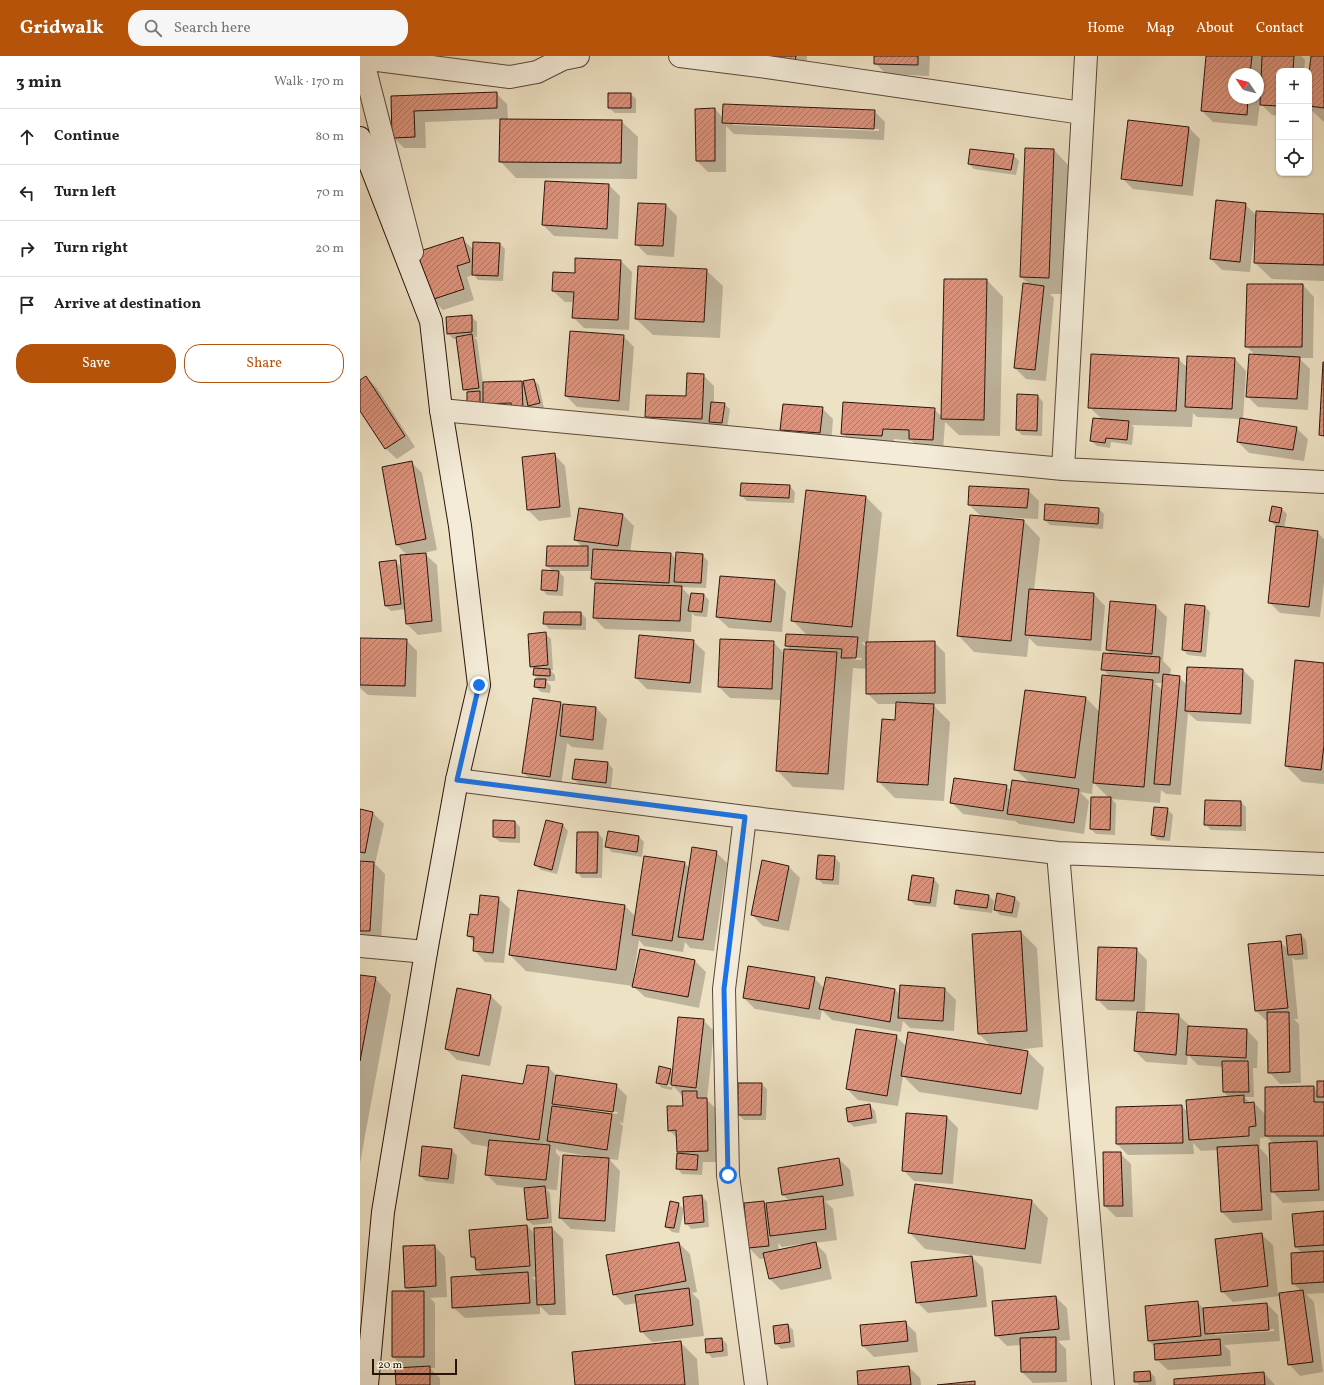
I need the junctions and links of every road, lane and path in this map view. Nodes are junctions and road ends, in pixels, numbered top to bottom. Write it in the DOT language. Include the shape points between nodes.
graph roads {
  1 [pos="578,56"];
  2 [pos="680,56"];
  3 [pos="1086,56"];
  4 [pos="1082,113"];
  5 [pos="360,138"];
  6 [pos="431,321"];
  7 [pos="441,410"];
  8 [pos="1063,469"];
  9 [pos="1324,482"];
  10 [pos="457,780"];
  11 [pos="745,817"];
  12 [pos="1058,853"];
  13 [pos="1324,864"];
  14 [pos="360,946"];
  15 [pos="426,952"];
  16 [pos="367,1385"];
  17 [pos="756,1385"];
  18 [pos="1103,1385"];
  1 -- 6 [label="street" via="563,59 537,72 510,77 362,58"];
  2 -- 4 [label="street"];
  3 -- 4 [label="street"];
  4 -- 8 [label="street"];
  5 -- 6 [label="street"];
  6 -- 7 [label="street"];
  7 -- 8 [label="street"];
  7 -- 10 [label="street" via="460,526 479,685"];
  8 -- 9 [label="street"];
  10 -- 11 [label="street"];
  10 -- 15 [label="street"];
  11 -- 12 [label="street"];
  11 -- 17 [label="street" via="724,989 728,1175"];
  12 -- 13 [label="street"];
  12 -- 18 [label="street"];
  14 -- 15 [label="street"];
  15 -- 16 [label="street" via="383,1212"];
}
